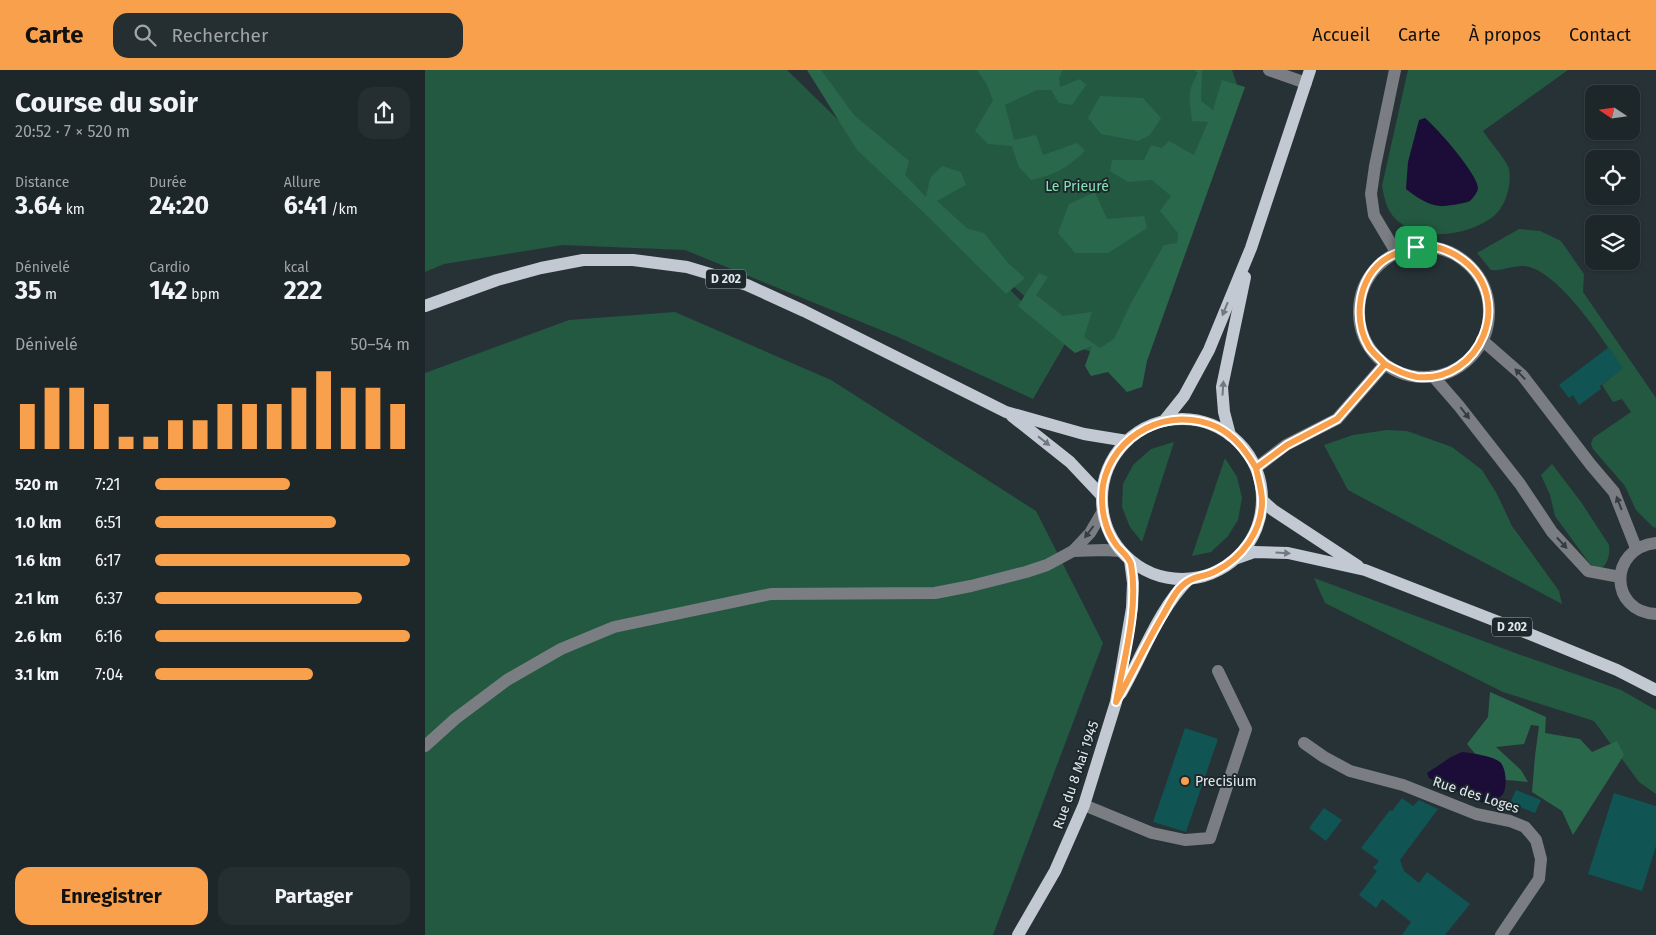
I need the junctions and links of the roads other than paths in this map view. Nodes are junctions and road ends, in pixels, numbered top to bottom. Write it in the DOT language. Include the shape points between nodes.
graph roads {
  1 [pos="1269,70"];
  2 [pos="1310,70"];
  3 [pos="1395,70"];
  4 [pos="1306,83"];
  5 [pos="1251,248"];
  6 [pos="1396,252"];
  7 [pos="425,306"];
  8 [pos="1482,340"];
  9 [pos="1385,364"];
  10 [pos="1433,376"];
  11 [pos="1006,412"];
  12 [pos="1164,421"];
  13 [pos="1230,435"];
  14 [pos="1127,441"];
  15 [pos="1256,468"];
  16 [pos="1102,496"];
  17 [pos="1262,500"];
  18 [pos="1103,511"];
  19 [pos="1656,543"];
  20 [pos="1636,548"];
  21 [pos="1073,552"];
  22 [pos="1126,556"];
  23 [pos="1235,559"];
  24 [pos="1365,570"];
  25 [pos="1620,577"];
  26 [pos="1189,579"];
  27 [pos="1656,614"];
  28 [pos="1218,671"];
  29 [pos="1656,690"];
  30 [pos="1116,702"];
  31 [pos="1304,743"];
  32 [pos="425,746"];
  33 [pos="1084,805"];
  34 [pos="1018,935"];
  35 [pos="1501,935"];
  1 -- 4 [label="street"];
  2 -- 4 [label="main road"];
  3 -- 6 [label="street" via="1371,194 1374,215"];
  4 -- 5 [label="main road"];
  5 -- 12 [label="main road, one-way" via="1195,379"];
  13 -- 5 [label="main road, one-way" via="1222,387"];
  6 -- 8 [label="street" via="1435,247 1455,254 1470,266 1482,282 1488,301 1488,321"];
  6 -- 9 [label="street" via="1378,265 1365,284 1359,305 1361,327 1369,348"];
  7 -- 11 [label="main road, D 202" via="497,280 583,260 633,260 687,267 747,285"];
  8 -- 10 [label="street" via="1470,358 1453,370"];
  20 -- 8 [label="street, one-way" via="1615,492 1522,375"];
  9 -- 10 [label="street" via="1408,375"];
  9 -- 15 [label="street" via="1337,419 1287,445"];
  10 -- 25 [label="street, one-way" via="1520,484 1552,532 1588,571"];
  11 -- 14 [label="main road, D 202" via="1083,434"];
  11 -- 16 [label="main road, D 202, one-way" via="1070,462"];
  12 -- 13 [label="main road" via="1192,420"];
  12 -- 14 [label="main road" via="1143,429"];
  13 -- 15 [label="main road"];
  14 -- 16 [label="main road" via="1112,461"];
  15 -- 17 [label="main road"];
  16 -- 18 [label="main road"];
  17 -- 23 [label="main road" via="1257,526"];
  17 -- 24 [label="main road, D 202"];
  18 -- 21 [label="street, one-way"];
  18 -- 22 [label="main road" via="1109,533"];
  19 -- 20 [label="street"];
  20 -- 25 [label="street" via="1622,566"];
  21 -- 22 [label="street" via="1104,550"];
  21 -- 32 [label="street" via="1026,572 935,593 771,594 614,628 561,649 507,680"];
  22 -- 26 [label="main road" via="1158,576"];
  22 -- 30 [label="main road" via="1133,583 1132,608"];
  23 -- 24 [label="main road, D 202, one-way" via="1255,552 1289,553"];
  23 -- 26 [label="main road" via="1214,572"];
  24 -- 29 [label="main road, D 202" via="1533,635"];
  25 -- 27 [label="street" via="1621,590 1628,601 1637,609"];
  26 -- 30 [label="main road" via="1178,590 1151,635"];
  28 -- 33 [label="street" via="1246,729 1210,838 1185,840 1152,833"];
  30 -- 33 [label="main road, Rue du 8 Mai 1945"];
  31 -- 35 [label="street, Rue des Loges" via="1350,771 1394,782 1476,814 1525,827 1536,840 1541,859 1539,879"];
  33 -- 34 [label="main road, Rue du 8 Mai 1945" via="1055,870"];
}
